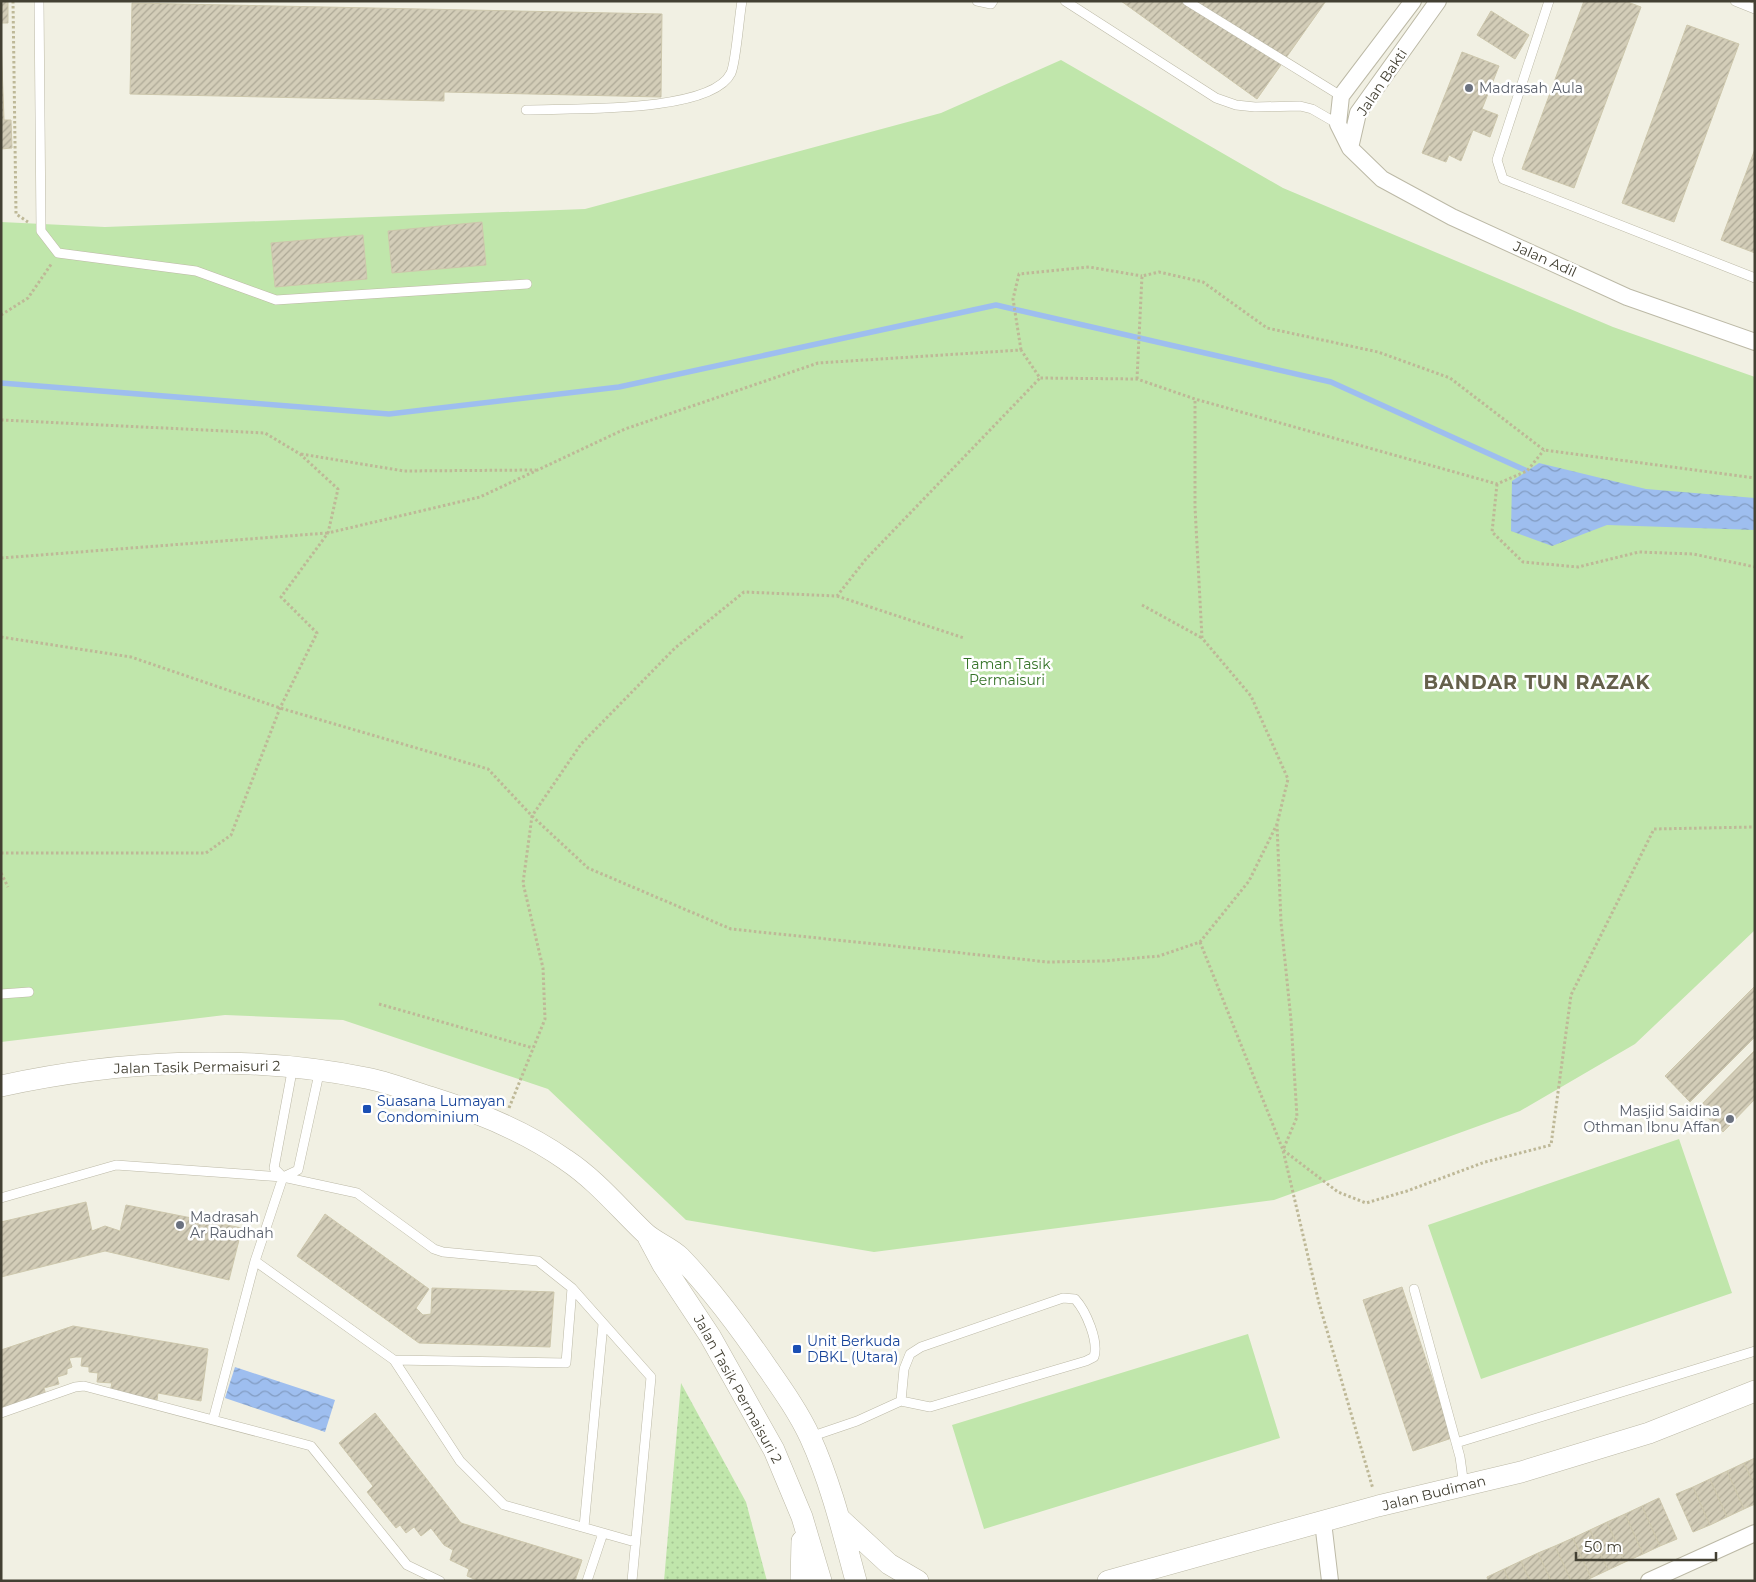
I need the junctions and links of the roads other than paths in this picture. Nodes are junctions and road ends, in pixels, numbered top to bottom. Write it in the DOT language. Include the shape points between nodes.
graph roads {
  1 [pos="39,1"];
  2 [pos="742,1"];
  3 [pos="977,1"];
  4 [pos="993,1"];
  5 [pos="1065,1"];
  6 [pos="1188,1"];
  7 [pos="1413,1"];
  8 [pos="1438,1"];
  9 [pos="1549,1"];
  10 [pos="1735,1"];
  11 [pos="1755,9"];
  12 [pos="1341,96"];
  13 [pos="526,110"];
  14 [pos="1338,124"];
  15 [pos="1350,148"];
  16 [pos="1755,278"];
  17 [pos="528,284"];
  18 [pos="1755,342"];
  19 [pos="30,992"];
  20 [pos="1,994"];
  21 [pos="293,1066"];
  22 [pos="320,1070"];
  23 [pos="1,1086"];
  24 [pos="283,1177"];
  25 [pos="1,1198"];
  26 [pos="647,1234"];
  27 [pos="255,1261"];
  28 [pos="572,1288"];
  29 [pos="1414,1289"];
  30 [pos="603,1324"];
  31 [pos="1755,1351"];
  32 [pos="394,1360"];
  33 [pos="1755,1391"];
  34 [pos="901,1401"];
  35 [pos="1,1413"];
  36 [pos="213,1420"];
  37 [pos="810,1437"];
  38 [pos="1456,1443"];
  39 [pos="1464,1486"];
  40 [pos="802,1517"];
  41 [pos="839,1518"];
  42 [pos="1324,1522"];
  43 [pos="584,1528"];
  44 [pos="1755,1532"];
  45 [pos="603,1533"];
  46 [pos="635,1542"];
  47 [pos="1652,1580"];
  48 [pos="440,1581"];
  49 [pos="587,1581"];
  50 [pos="632,1581"];
  51 [pos="800,1581"];
  52 [pos="821,1581"];
  53 [pos="856,1581"];
  54 [pos="918,1581"];
  55 [pos="1108,1581"];
  56 [pos="1330,1581"];
  1 -- 17 [label="lane" via="41,231 58,253 196,271 276,300"];
  2 -- 13 [label="lane" via="731,73 720,86 666,104"];
  3 -- 4 [label="lane" via="991,4"];
  5 -- 14 [label="lane" via="1216,98 1236,105 1300,106"];
  6 -- 12 [label="lane"];
  7 -- 12 [label="street, Jalan Bakti"];
  8 -- 15 [label="street, Jalan Bakti" via="1358,113"];
  9 -- 16 [label="lane" via="1497,160 1503,179"];
  10 -- 11 [label="lane"];
  12 -- 14 [label="street, Jalan Bakti"];
  14 -- 15 [label="street"];
  15 -- 18 [label="street, Jalan Adil" via="1382,179 1452,217 1628,297"];
  19 -- 20 [label="lane"];
  21 -- 22 [label="street, Jalan Tasik Permaisuri 2"];
  21 -- 23 [label="street, Jalan Tasik Permaisuri 2" via="256,1063 132,1066 46,1076"];
  21 -- 24 [label="lane" via="274,1168"];
  22 -- 24 [label="lane" via="298,1170"];
  22 -- 26 [label="street, Jalan Tasik Permaisuri 2" via="369,1078 468,1109 534,1140 567,1160 602,1188"];
  24 -- 25 [label="lane" via="116,1165"];
  24 -- 27 [label="lane"];
  24 -- 28 [label="lane" via="357,1193 434,1249 538,1261"];
  26 -- 37 [label="street, Jalan Tasik Permaisuri 2" via="677,1254 730,1314"];
  26 -- 40 [label="street, Jalan Tasik Permaisuri 2" via="663,1265 710,1336 774,1450"];
  27 -- 32 [label="lane"];
  27 -- 36 [label="lane"];
  28 -- 30 [label="lane"];
  28 -- 32 [label="lane" via="566,1363"];
  29 -- 38 [label="lane"];
  30 -- 43 [label="lane"];
  30 -- 46 [label="lane" via="651,1377"];
  31 -- 38 [label="lane"];
  32 -- 43 [label="lane" via="460,1461 504,1504"];
  33 -- 39 [label="street, Jalan Budiman" via="1649,1432 1521,1472"];
  34 -- 34 [label="lane" via="930,1407 1094,1357 1096,1349 1083,1308 1075,1299 1063,1298 921,1347 910,1354 907,1362"];
  34 -- 37 [label="lane"];
  35 -- 36 [label="lane" via="75,1386 84,1386"];
  36 -- 48 [label="lane" via="311,1446 407,1565"];
  37 -- 41 [label="street, Jalan Tasik Permaisuri 2"];
  38 -- 39 [label="lane"];
  39 -- 42 [label="street, Jalan Budiman"];
  40 -- 51 [label="street"];
  40 -- 52 [label="street, Jalan Tasik Permaisuri 2"];
  41 -- 53 [label="street, Jalan Tasik Permaisuri 2"];
  41 -- 54 [label="street" via="889,1564"];
  42 -- 55 [label="street, Jalan Budiman"];
  42 -- 56 [label="street"];
  43 -- 45 [label="lane"];
  44 -- 47 [label="street"];
  45 -- 46 [label="lane"];
  45 -- 49 [label="lane"];
  46 -- 50 [label="lane"];
}
